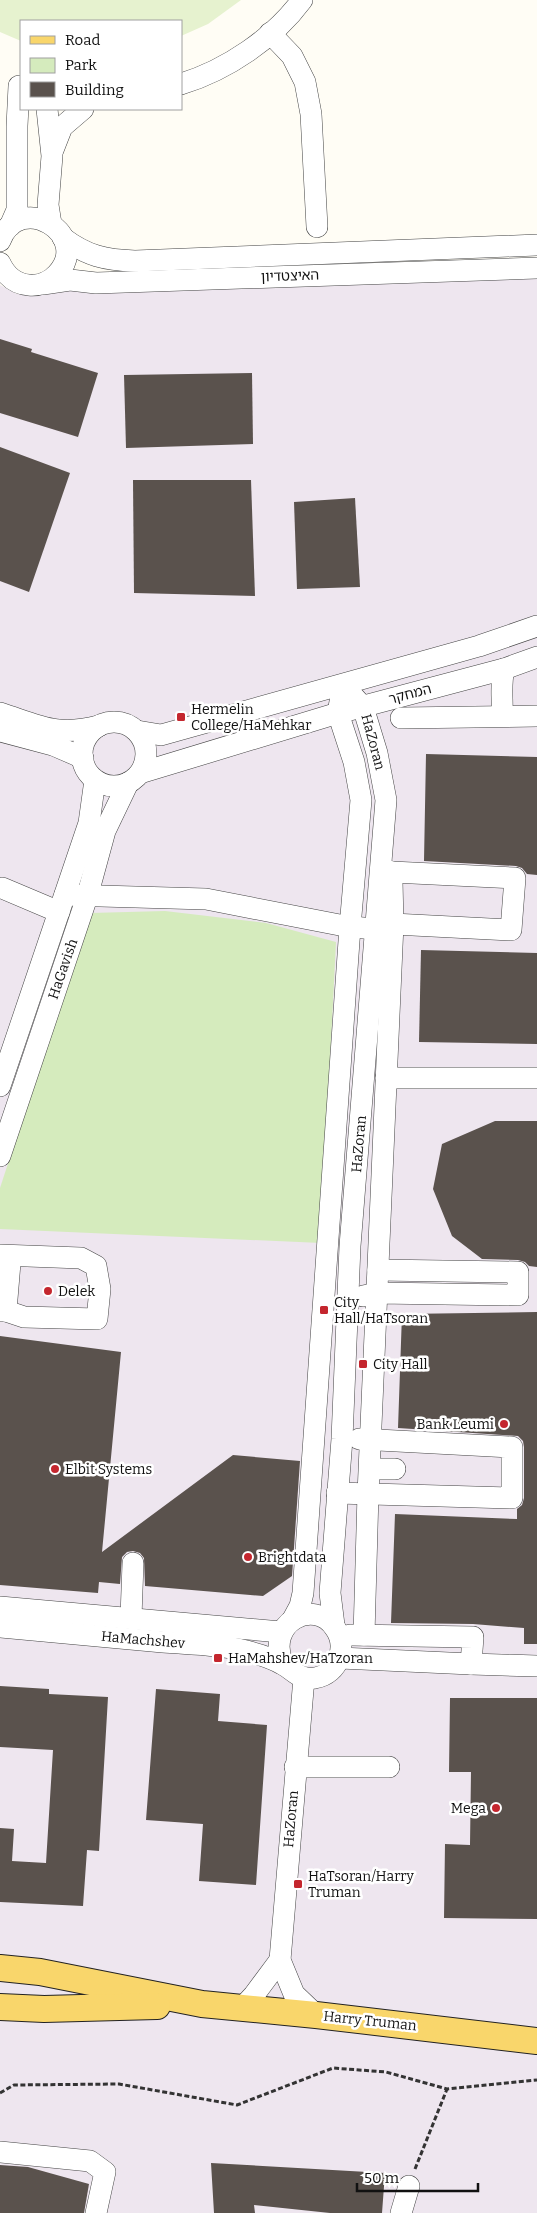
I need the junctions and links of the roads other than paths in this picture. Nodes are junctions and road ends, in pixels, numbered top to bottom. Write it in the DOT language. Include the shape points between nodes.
graph roads {
  1 [pos="302,0"];
  2 [pos="270,33"];
  3 [pos="182,84"];
  4 [pos="13,85"];
  5 [pos="48,110"];
  6 [pos="82,110"];
  7 [pos="52,152"];
  8 [pos="317,227"];
  9 [pos="57,231"];
  10 [pos="4,232"];
  11 [pos="537,246"];
  12 [pos="537,268"];
  13 [pos="3,271"];
  14 [pos="43,284"];
  15 [pos="537,626"];
  16 [pos="537,657"];
  17 [pos="504,669"];
  18 [pos="343,685"];
  19 [pos="363,707"];
  20 [pos="0,713"];
  21 [pos="338,713"];
  22 [pos="502,716"];
  23 [pos="537,716"];
  24 [pos="401,718"];
  25 [pos="99,726"];
  26 [pos="0,731"];
  27 [pos="137,731"];
  28 [pos="83,758"];
  29 [pos="134,778"];
  30 [pos="96,780"];
  31 [pos="386,871"];
  32 [pos="2,888"];
  33 [pos="87,897"];
  34 [pos="62,904"];
  35 [pos="385,926"];
  36 [pos="350,927"];
  37 [pos="386,1078"];
  38 [pos="537,1078"];
  39 [pos="0,1086"];
  40 [pos="0,1156"];
  41 [pos="350,1246"];
  42 [pos="328,1247"];
  43 [pos="0,1256"];
  44 [pos="378,1270"];
  45 [pos="528,1272"];
  46 [pos="378,1293"];
  47 [pos="348,1299"];
  48 [pos="3,1311"];
  49 [pos="342,1438"];
  50 [pos="372,1440"];
  51 [pos="370,1469"];
  52 [pos="395,1469"];
  53 [pos="337,1493"];
  54 [pos="368,1494"];
  55 [pos="133,1563"];
  56 [pos="0,1607"];
  57 [pos="131,1617"];
  58 [pos="287,1626"];
  59 [pos="0,1627"];
  60 [pos="337,1630"];
  61 [pos="364,1635"];
  62 [pos="340,1658"];
  63 [pos="283,1664"];
  64 [pos="471,1664"];
  65 [pos="537,1666"];
  66 [pos="304,1678"];
  67 [pos="295,1767"];
  68 [pos="389,1767"];
  69 [pos="280,1960"];
  70 [pos="0,1968"];
  71 [pos="202,2004"];
  72 [pos="0,2007"];
  73 [pos="242,2008"];
  74 [pos="316,2015"];
  75 [pos="537,2041"];
  76 [pos="0,2152"];
  77 [pos="409,2186"];
  78 [pos="96,2213"];
  79 [pos="401,2213"];
  1 -- 2 [label="street"];
  2 -- 3 [label="street" via="245,53"];
  2 -- 8 [label="street" via="292,56 305,82 311,114"];
  4 -- 10 [label="street" via="18,201 16,216"];
  5 -- 7 [label="street"];
  6 -- 7 [label="street" via="62,127"];
  7 -- 9 [label="street" via="48,205"];
  9 -- 10 [label="street, האיצטדיון" via="42,220 30,218"];
  9 -- 11 [label="street, האיצטדיון" via="73,246 99,258 135,261"];
  9 -- 14 [label="street" via="66,256 52,279"];
  12 -- 14 [label="street, האיצטדיון" via="106,282 70,280"];
  13 -- 14 [label="street, האיצטדיון" via="23,284"];
  15 -- 18 [label="street"];
  16 -- 17 [label="street, המחקר"];
  17 -- 19 [label="street, המחקר"];
  17 -- 22 [label="street" via="500,682"];
  18 -- 19 [label="street, HaZoran"];
  18 -- 21 [label="street, HaZoran"];
  18 -- 27 [label="street" via="161,735"];
  19 -- 21 [label="street, המחקר"];
  19 -- 31 [label="street, HaZoran" via="377,753 386,800"];
  20 -- 25 [label="street" via="55,731 71,732"];
  21 -- 29 [label="street, המחקר"];
  21 -- 36 [label="street, HaZoran" via="354,762 361,800"];
  22 -- 23 [label="street"];
  22 -- 24 [label="street"];
  25 -- 27 [label="street" via="119,722"];
  25 -- 28 [label="street" via="86,740"];
  26 -- 28 [label="street" via="53,745"];
  27 -- 29 [label="street" via="146,748 144,766"];
  28 -- 30 [label="street" via="89,774"];
  29 -- 30 [label="street" via="111,786"];
  29 -- 33 [label="street, HaGavish" via="104,831"];
  30 -- 34 [label="street, HaGavish" via="89,823"];
  31 -- 35 [label="street, HaZoran"];
  31 -- 35 [label="street" via="515,878 511,930"];
  32 -- 34 [label="street"];
  33 -- 34 [label="street"];
  33 -- 36 [label="street" via="206,898"];
  33 -- 40 [label="street, HaGavish"];
  34 -- 39 [label="street, HaGavish"];
  35 -- 36 [label="street"];
  35 -- 37 [label="street"];
  35 -- 41 [label="street, HaZoran"];
  36 -- 42 [label="street, HaZoran"];
  37 -- 38 [label="street"];
  37 -- 44 [label="street"];
  41 -- 42 [label="street"];
  41 -- 47 [label="street, HaZoran"];
  42 -- 58 [label="street, HaZoran" via="303,1592 300,1606"];
  43 -- 48 [label="street" via="10,1262"];
  43 -- 48 [label="street" via="81,1258 96,1266 100,1288 97,1319 24,1317"];
  44 -- 45 [label="street"];
  44 -- 46 [label="street"];
  45 -- 46 [label="street" via="518,1295"];
  46 -- 47 [label="street"];
  46 -- 50 [label="street"];
  47 -- 49 [label="street, HaZoran"];
  49 -- 50 [label="street"];
  49 -- 53 [label="street, HaZoran"];
  50 -- 51 [label="street"];
  50 -- 54 [label="street" via="512,1447 512,1498"];
  51 -- 52 [label="street"];
  51 -- 54 [label="street"];
  53 -- 54 [label="street"];
  53 -- 60 [label="street, HaZoran" via="330,1593"];
  54 -- 61 [label="street"];
  55 -- 57 [label="street"];
  56 -- 57 [label="street, HaMachshev"];
  57 -- 58 [label="street, HaMachshev"];
  58 -- 60 [label="street" via="304,1615 314,1615 324,1618"];
  58 -- 63 [label="street" via="278,1643"];
  59 -- 63 [label="street, HaMachshev" via="227,1648"];
  60 -- 61 [label="street"];
  60 -- 62 [label="street" via="342,1647"];
  61 -- 64 [label="street" via="473,1637"];
  62 -- 64 [label="street"];
  62 -- 66 [label="street" via="326,1674"];
  63 -- 66 [label="street"];
  64 -- 65 [label="street"];
  66 -- 67 [label="street, HaZoran"];
  67 -- 68 [label="street"];
  67 -- 69 [label="street, HaZoran"];
  69 -- 73 [label="street"];
  69 -- 74 [label="street, HaZoran" via="294,1994"];
  70 -- 71 [label="main road, Harry Truman" via="40,1972"];
  71 -- 72 [label="main road, Harry Truman" via="44,2009"];
  71 -- 73 [label="main road, Harry Truman"];
  73 -- 74 [label="main road, Harry Truman"];
  74 -- 75 [label="main road, Harry Truman"];
  76 -- 78 [label="street" via="90,2161 98,2166 104,2172 104,2178"];
  77 -- 79 [label="street"];
}
